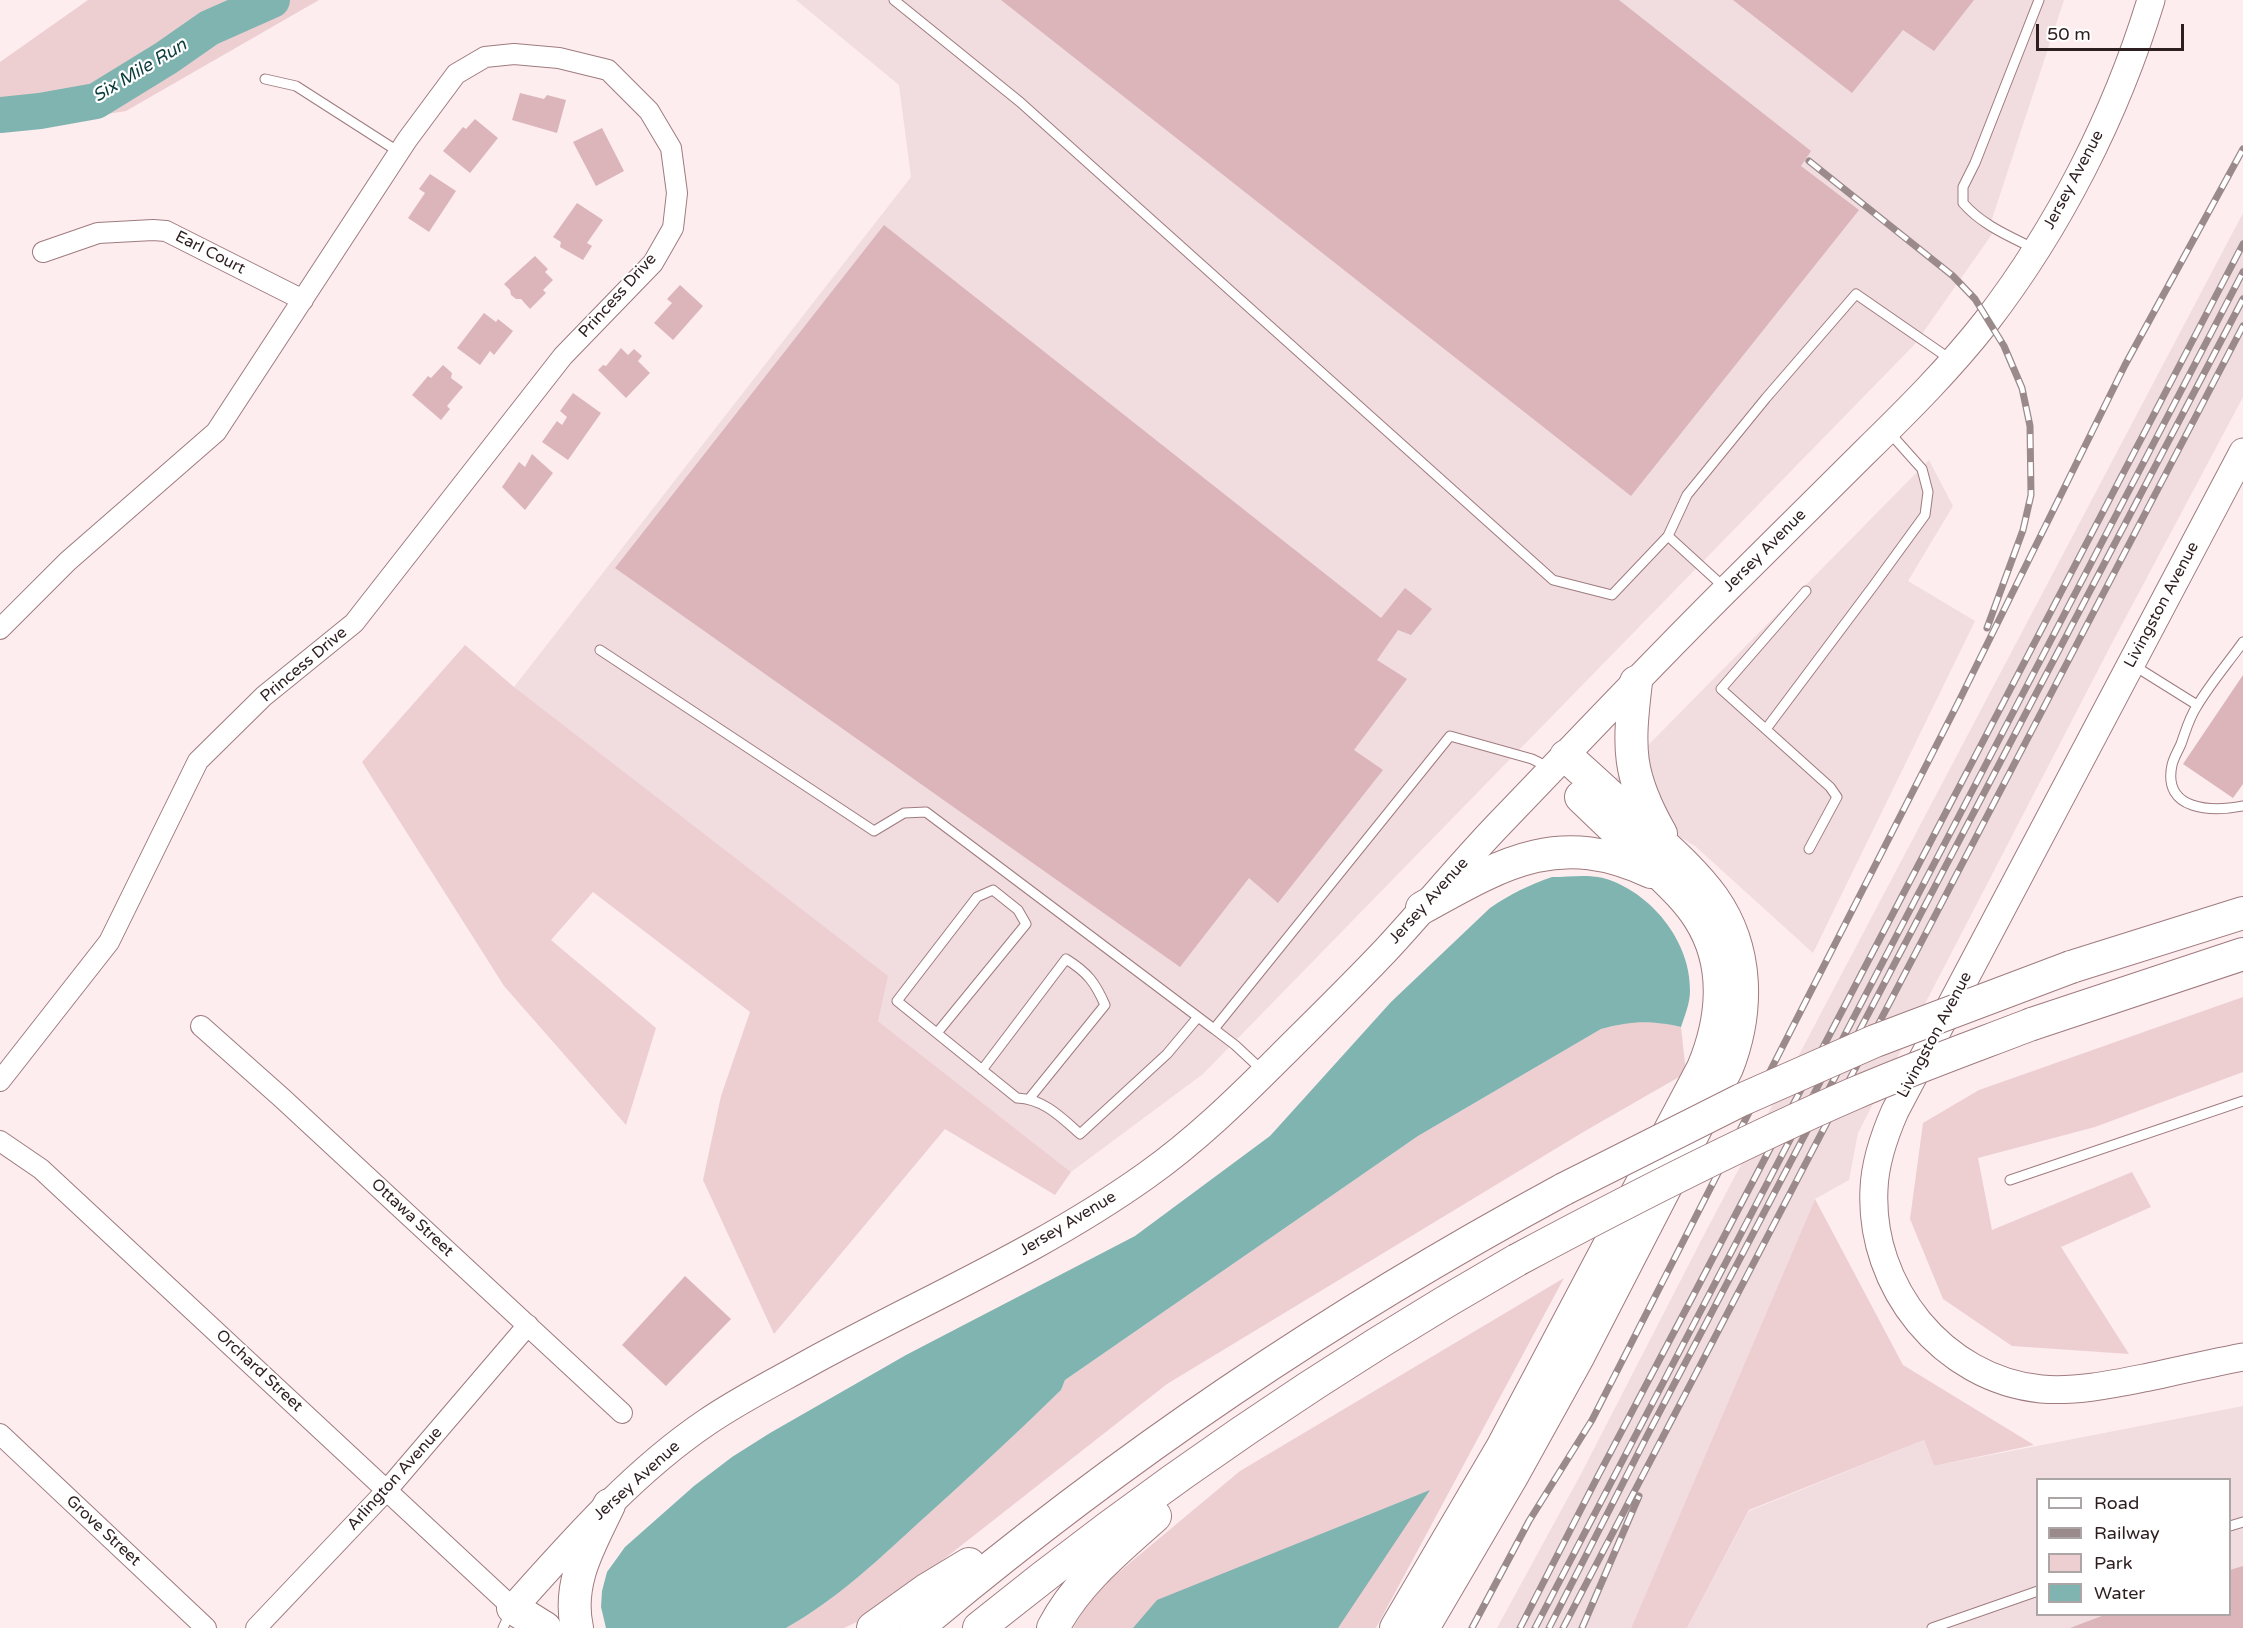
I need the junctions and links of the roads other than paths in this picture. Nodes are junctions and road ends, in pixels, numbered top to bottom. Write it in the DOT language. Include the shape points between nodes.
graph roads {
  1 [pos="894,0"];
  2 [pos="2039,0"];
  3 [pos="2151,0"];
  4 [pos="266,79"];
  5 [pos="399,152"];
  6 [pos="2035,249"];
  7 [pos="43,252"];
  8 [pos="303,300"];
  9 [pos="1953,361"];
  10 [pos="1887,430"];
  11 [pos="2243,452"];
  12 [pos="1668,536"];
  13 [pos="1726,589"];
  14 [pos="1806,591"];
  15 [pos="0,629"];
  16 [pos="2243,642"];
  17 [pos="600,650"];
  18 [pos="2131,664"];
  19 [pos="1636,682"];
  20 [pos="2197,705"];
  21 [pos="1766,729"];
  22 [pos="1559,762"];
  23 [pos="2243,806"];
  24 [pos="1809,849"];
  25 [pos="1669,866"];
  26 [pos="1422,908"];
  27 [pos="2243,912"];
  28 [pos="2243,954"];
  29 [pos="1198,1017"];
  30 [pos="201,1026"];
  31 [pos="1214,1029"];
  32 [pos="937,1033"];
  33 [pos="982,1070"];
  34 [pos="1264,1073"];
  35 [pos="0,1081"];
  36 [pos="1029,1099"];
  37 [pos="2243,1101"];
  38 [pos="0,1141"];
  39 [pos="2010,1180"];
  40 [pos="528,1325"];
  41 [pos="2243,1357"];
  42 [pos="622,1413"];
  43 [pos="1262,1418"];
  44 [pos="0,1434"];
  45 [pos="387,1490"];
  46 [pos="1070,1504"];
  47 [pos="609,1505"];
  48 [pos="2036,1591"];
  49 [pos="515,1621"];
  50 [pos="206,1628"];
  51 [pos="256,1628"];
  52 [pos="544,1628"];
  53 [pos="577,1628"];
  54 [pos="873,1628"];
  55 [pos="917,1628"];
  56 [pos="979,1628"];
  57 [pos="1053,1628"];
  58 [pos="1396,1628"];
  59 [pos="1423,1628"];
  60 [pos="1932,1628"];
  1 -- 12 [label="lane" via="1020,102 1553,580 1612,595"];
  2 -- 6 [label="lane" via="1963,188 1963,203 1986,224"];
  3 -- 6 [label="main road, Jersey Avenue" via="2102,127 2055,220"];
  4 -- 5 [label="lane" via="296,86"];
  5 -- 8 [label="street, Princess Drive"];
  5 -- 35 [label="street, Princess Drive" via="456,74 485,57 514,54 559,58 608,70 649,111 671,148 677,193 673,228 653,262 563,356 354,622 264,696 198,761 109,942"];
  6 -- 9 [label="main road, Jersey Avenue" via="1988,320"];
  7 -- 8 [label="street, Earl Court" via="98,233 166,231"];
  8 -- 15 [label="street, Princess Drive" via="216,432 68,561"];
  9 -- 10 [label="main road, Jersey Avenue"];
  9 -- 12 [label="lane" via="1856,294 1687,495"];
  10 -- 13 [label="main road, Jersey Avenue"];
  10 -- 21 [label="lane" via="1922,469 1928,492 1925,514"];
  11 -- 18 [label="main road, Livingston Avenue"];
  12 -- 13 [label="lane"];
  13 -- 19 [label="main road, Jersey Avenue"];
  14 -- 21 [label="lane" via="1721,689"];
  16 -- 20 [label="lane"];
  17 -- 29 [label="lane" via="874,831 904,813 926,812"];
  18 -- 20 [label="lane"];
  18 -- 41 [label="main road, Livingston Avenue" via="1895,1111 1876,1168 1876,1229 1897,1291 1922,1327 1971,1366 2006,1381 2043,1389 2090,1387"];
  19 -- 22 [label="main road, Jersey Avenue"];
  19 -- 25 [label="highway" via="1630,730 1632,765"];
  20 -- 23 [label="lane" via="2172,765 2175,793 2185,803 2208,809"];
  21 -- 24 [label="lane" via="1837,797"];
  22 -- 25 [label="highway"];
  22 -- 26 [label="main road, Jersey Avenue"];
  22 -- 31 [label="lane" via="1532,759 1450,736"];
  25 -- 26 [label="highway" via="1631,864 1571,851 1553,852 1494,869"];
  25 -- 58 [label="highway" via="1700,920 1718,968 1718,1019 1709,1054 1528,1400"];
  25 -- 59 [label="highway" via="1713,898 1736,945 1743,999 1736,1043 1685,1152 1578,1357"];
  26 -- 34 [label="main road, Jersey Avenue"];
  27 -- 46 [label="highway, bridge" via="2071,967 1855,1049 1741,1100 1564,1189 1320,1331"];
  28 -- 43 [label="highway, bridge" via="2032,1024 1856,1093 1659,1184 1517,1260 1382,1340"];
  29 -- 31 [label="lane"];
  29 -- 36 [label="lane" via="1167,1054 1080,1134 1050,1108"];
  30 -- 40 [label="street, Ottawa Street"];
  31 -- 34 [label="lane"];
  32 -- 32 [label="lane" via="897,1001 977,897 993,890 1018,910 1026,924"];
  32 -- 33 [label="lane"];
  33 -- 36 [label="lane" via="1017,1098"];
  33 -- 36 [label="lane" via="1066,959 1084,971 1105,1005"];
  34 -- 47 [label="main road, Jersey Avenue" via="1193,1139 1121,1193 1046,1239 712,1418 648,1467"];
  37 -- 39 [label="lane"];
  38 -- 45 [label="street, Orchard Street" via="41,1169"];
  40 -- 42 [label="street, Ottawa Street"];
  40 -- 45 [label="street, Arlington Avenue"];
  43 -- 56 [label="highway" via="1086,1543"];
  43 -- 57 [label="highway" via="1094,1572"];
  44 -- 50 [label="street, Grove Street"];
  45 -- 49 [label="street, Orchard Street"];
  45 -- 51 [label="street, Arlington Avenue"];
  46 -- 54 [label="highway" via="926,1590"];
  46 -- 55 [label="highway"];
  47 -- 49 [label="main road, Jersey Avenue"];
  47 -- 53 [label="highway" via="578,1575 573,1604"];
  48 -- 60 [label="lane"];
  49 -- 52 [label="highway"];
}
